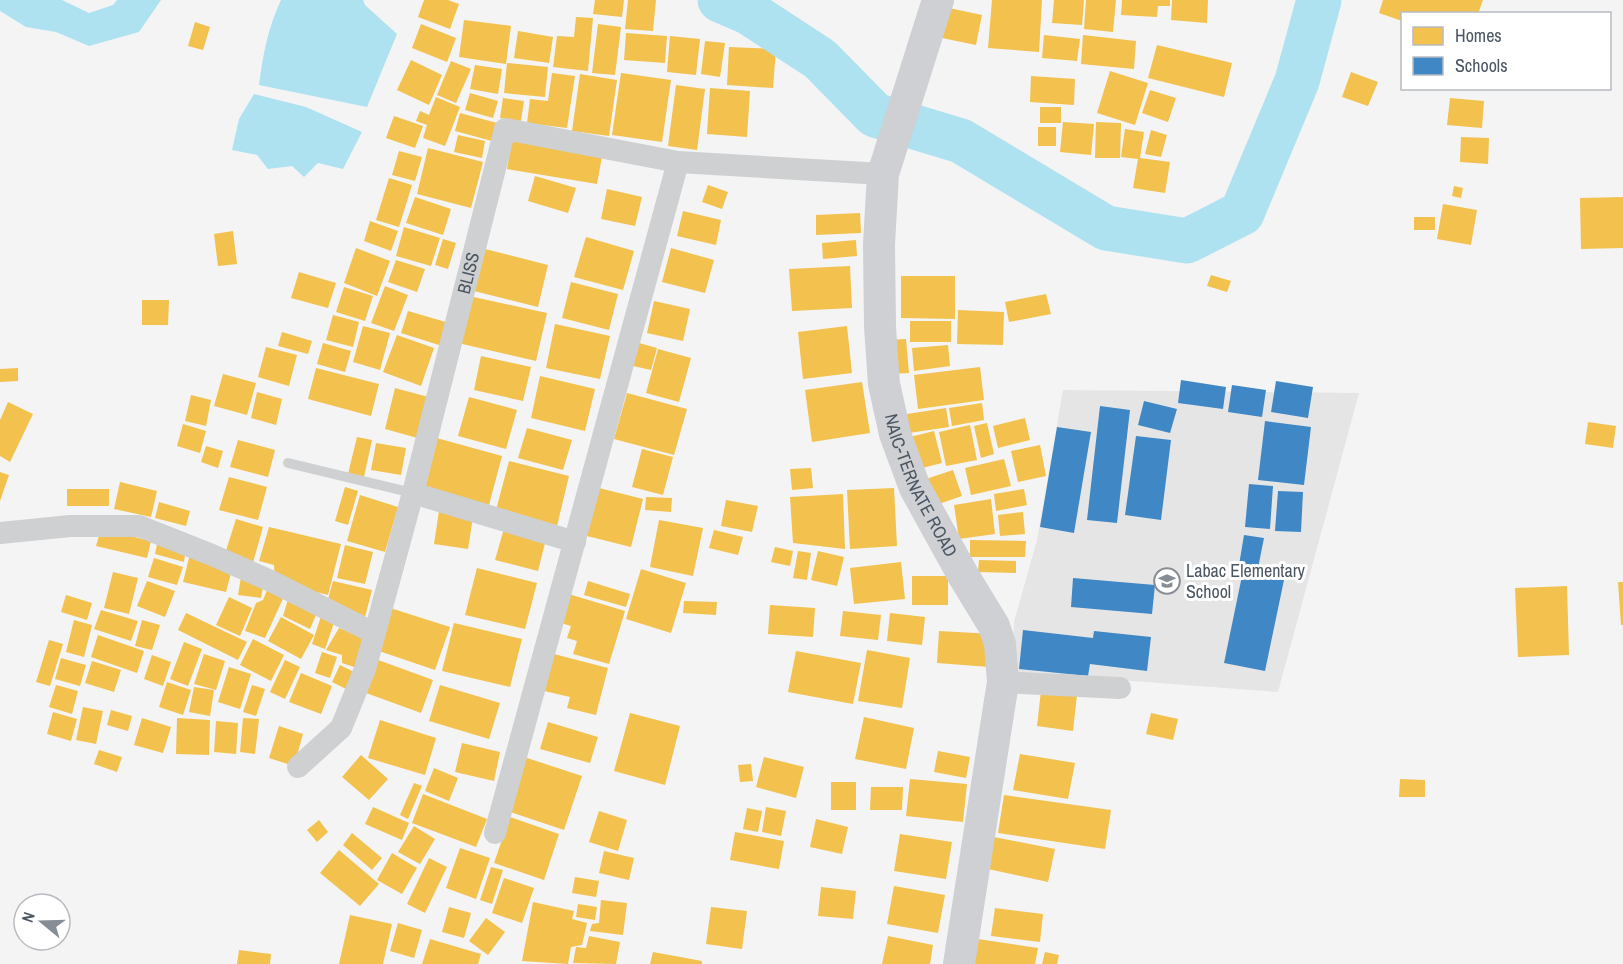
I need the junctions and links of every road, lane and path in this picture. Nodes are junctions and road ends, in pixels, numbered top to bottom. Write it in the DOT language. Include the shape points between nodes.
graph roads {
  1 [pos="939,0"];
  2 [pos="678,162"];
  3 [pos="883,174"];
  4 [pos="288,464"];
  5 [pos="413,493"];
  6 [pos="0,533"];
  7 [pos="575,542"];
  8 [pos="375,633"];
  9 [pos="1003,682"];
  10 [pos="1120,688"];
  11 [pos="298,767"];
  12 [pos="495,833"];
  13 [pos="959,964"];
  1 -- 3 [label="main road, NAIC-TERNATE ROAD"];
  2 -- 3 [label="street, BLISS"];
  2 -- 5 [label="street, BLISS" via="505,129"];
  2 -- 7 [label="street"];
  3 -- 9 [label="main road, NAIC-TERNATE ROAD" via="880,327 884,384 895,434 915,488 994,626 1000,644"];
  4 -- 5 [label="lane"];
  5 -- 7 [label="street"];
  5 -- 8 [label="street, BLISS"];
  6 -- 8 [label="street" via="70,526 139,526 271,581"];
  7 -- 12 [label="street"];
  8 -- 11 [label="street, BLISS" via="341,728"];
  9 -- 10 [label="street"];
  9 -- 13 [label="main road, NAIC-TERNATE ROAD"];
}
